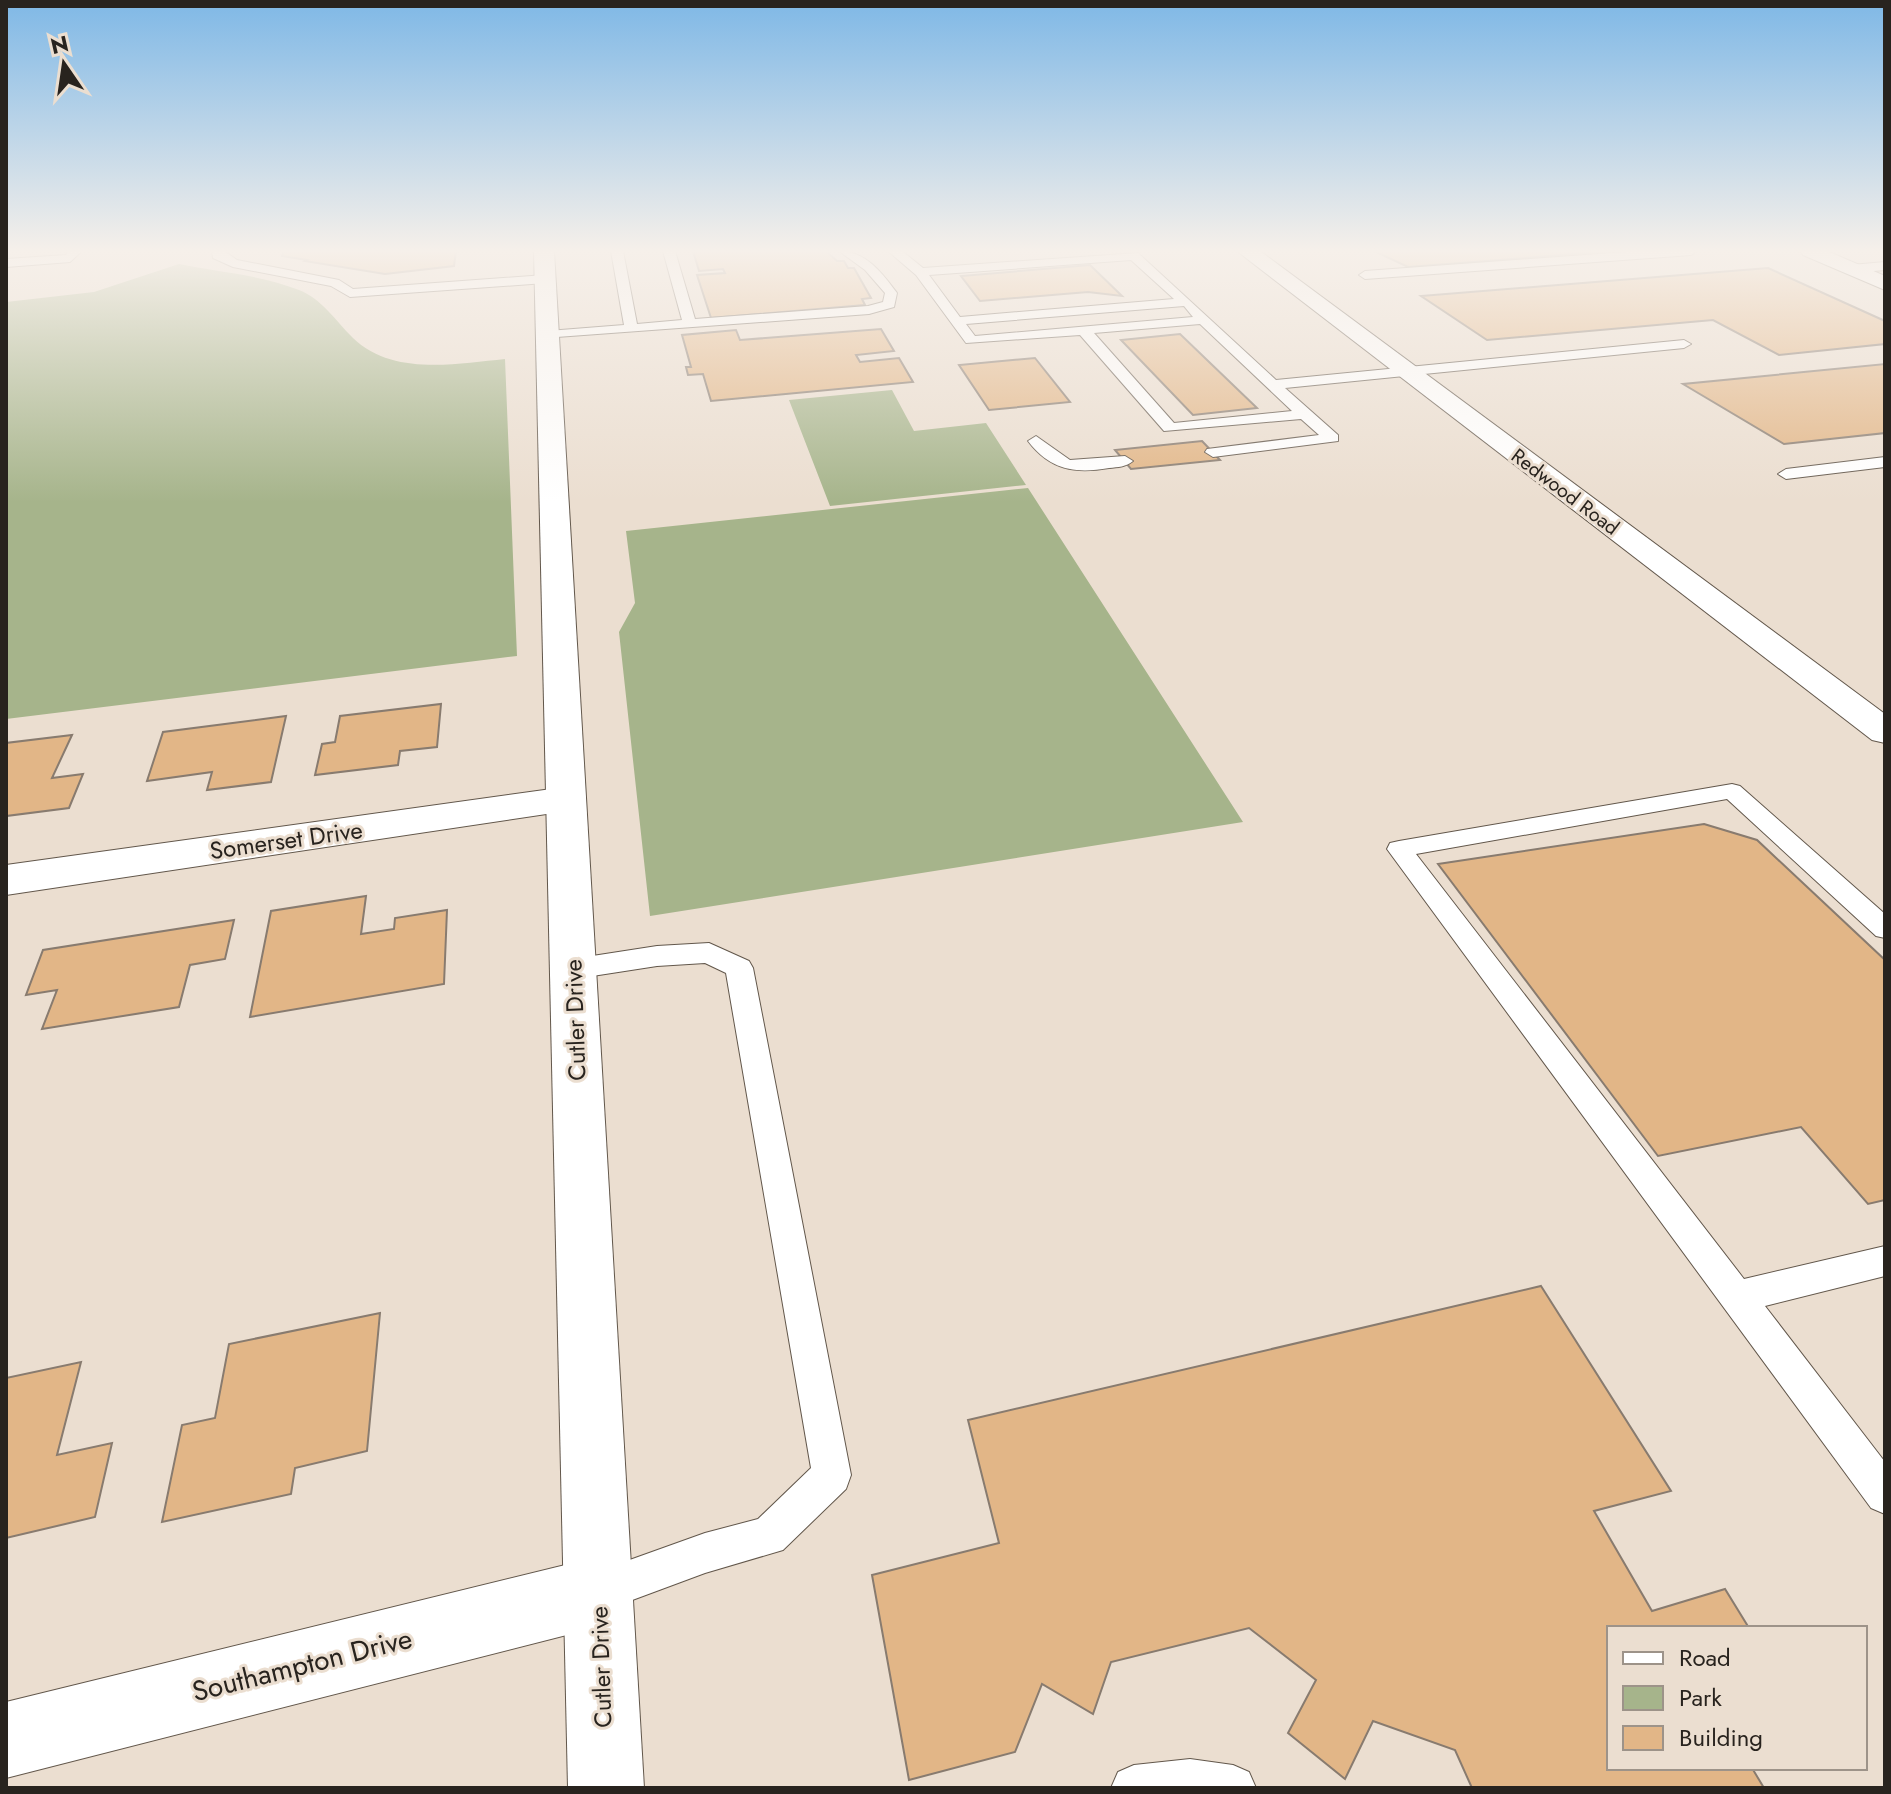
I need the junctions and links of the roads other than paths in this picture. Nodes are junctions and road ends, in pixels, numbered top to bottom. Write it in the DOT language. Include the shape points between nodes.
graph roads {
  1 [pos="548,335"];
  2 [pos="551,335"];
  3 [pos="967,335"];
  4 [pos="1037,335"];
  5 [pos="1087,335"];
  6 [pos="1218,335"];
  7 [pos="1357,335"];
  8 [pos="1684,344"];
  9 [pos="1406,372"];
  10 [pos="1273,385"];
  11 [pos="1305,414"];
  12 [pos="1036,441"];
  13 [pos="1213,452"];
  14 [pos="1125,461"];
  15 [pos="1885,462"];
  16 [pos="1786,474"];
  17 [pos="1885,732"];
  18 [pos="566,800"];
  19 [pos="6,880"];
  20 [pos="1885,929"];
  21 [pos="573,969"];
  22 [pos="1885,1261"];
  23 [pos="1737,1297"];
  24 [pos="1885,1494"];
  25 [pos="598,1592"];
  26 [pos="6,1740"];
  27 [pos="606,1788"];
  28 [pos="1134,1788"];
  29 [pos="1233,1788"];
  1 -- 2 [label="lane"];
  1 -- 18 [label="street, Cutler Drive"];
  3 -- 4 [label="lane" via="971,340"];
  5 -- 11 [label="lane" via="1170,428"];
  6 -- 10 [label="lane"];
  7 -- 9 [label="street, Redwood Road"];
  8 -- 9 [label="lane"];
  9 -- 10 [label="lane"];
  9 -- 17 [label="street, Redwood Road"];
  10 -- 11 [label="lane"];
  11 -- 13 [label="lane" via="1332,438"];
  12 -- 14 [label="lane" via="1049,458 1062,464"];
  15 -- 16 [label="lane"];
  18 -- 19 [label="street, Somerset Drive"];
  18 -- 21 [label="street, Cutler Drive"];
  20 -- 23 [label="lane" via="1732,791 1399,849"];
  21 -- 25 [label="street, Cutler Drive"];
  21 -- 25 [label="lane" via="709,953 739,968 832,1475 769,1536"];
  22 -- 23 [label="lane"];
  23 -- 24 [label="lane"];
  25 -- 26 [label="street, Southampton Drive"];
  25 -- 27 [label="street, Cutler Drive"];
  28 -- 29 [label="lane" via="1190,1782"];
}
